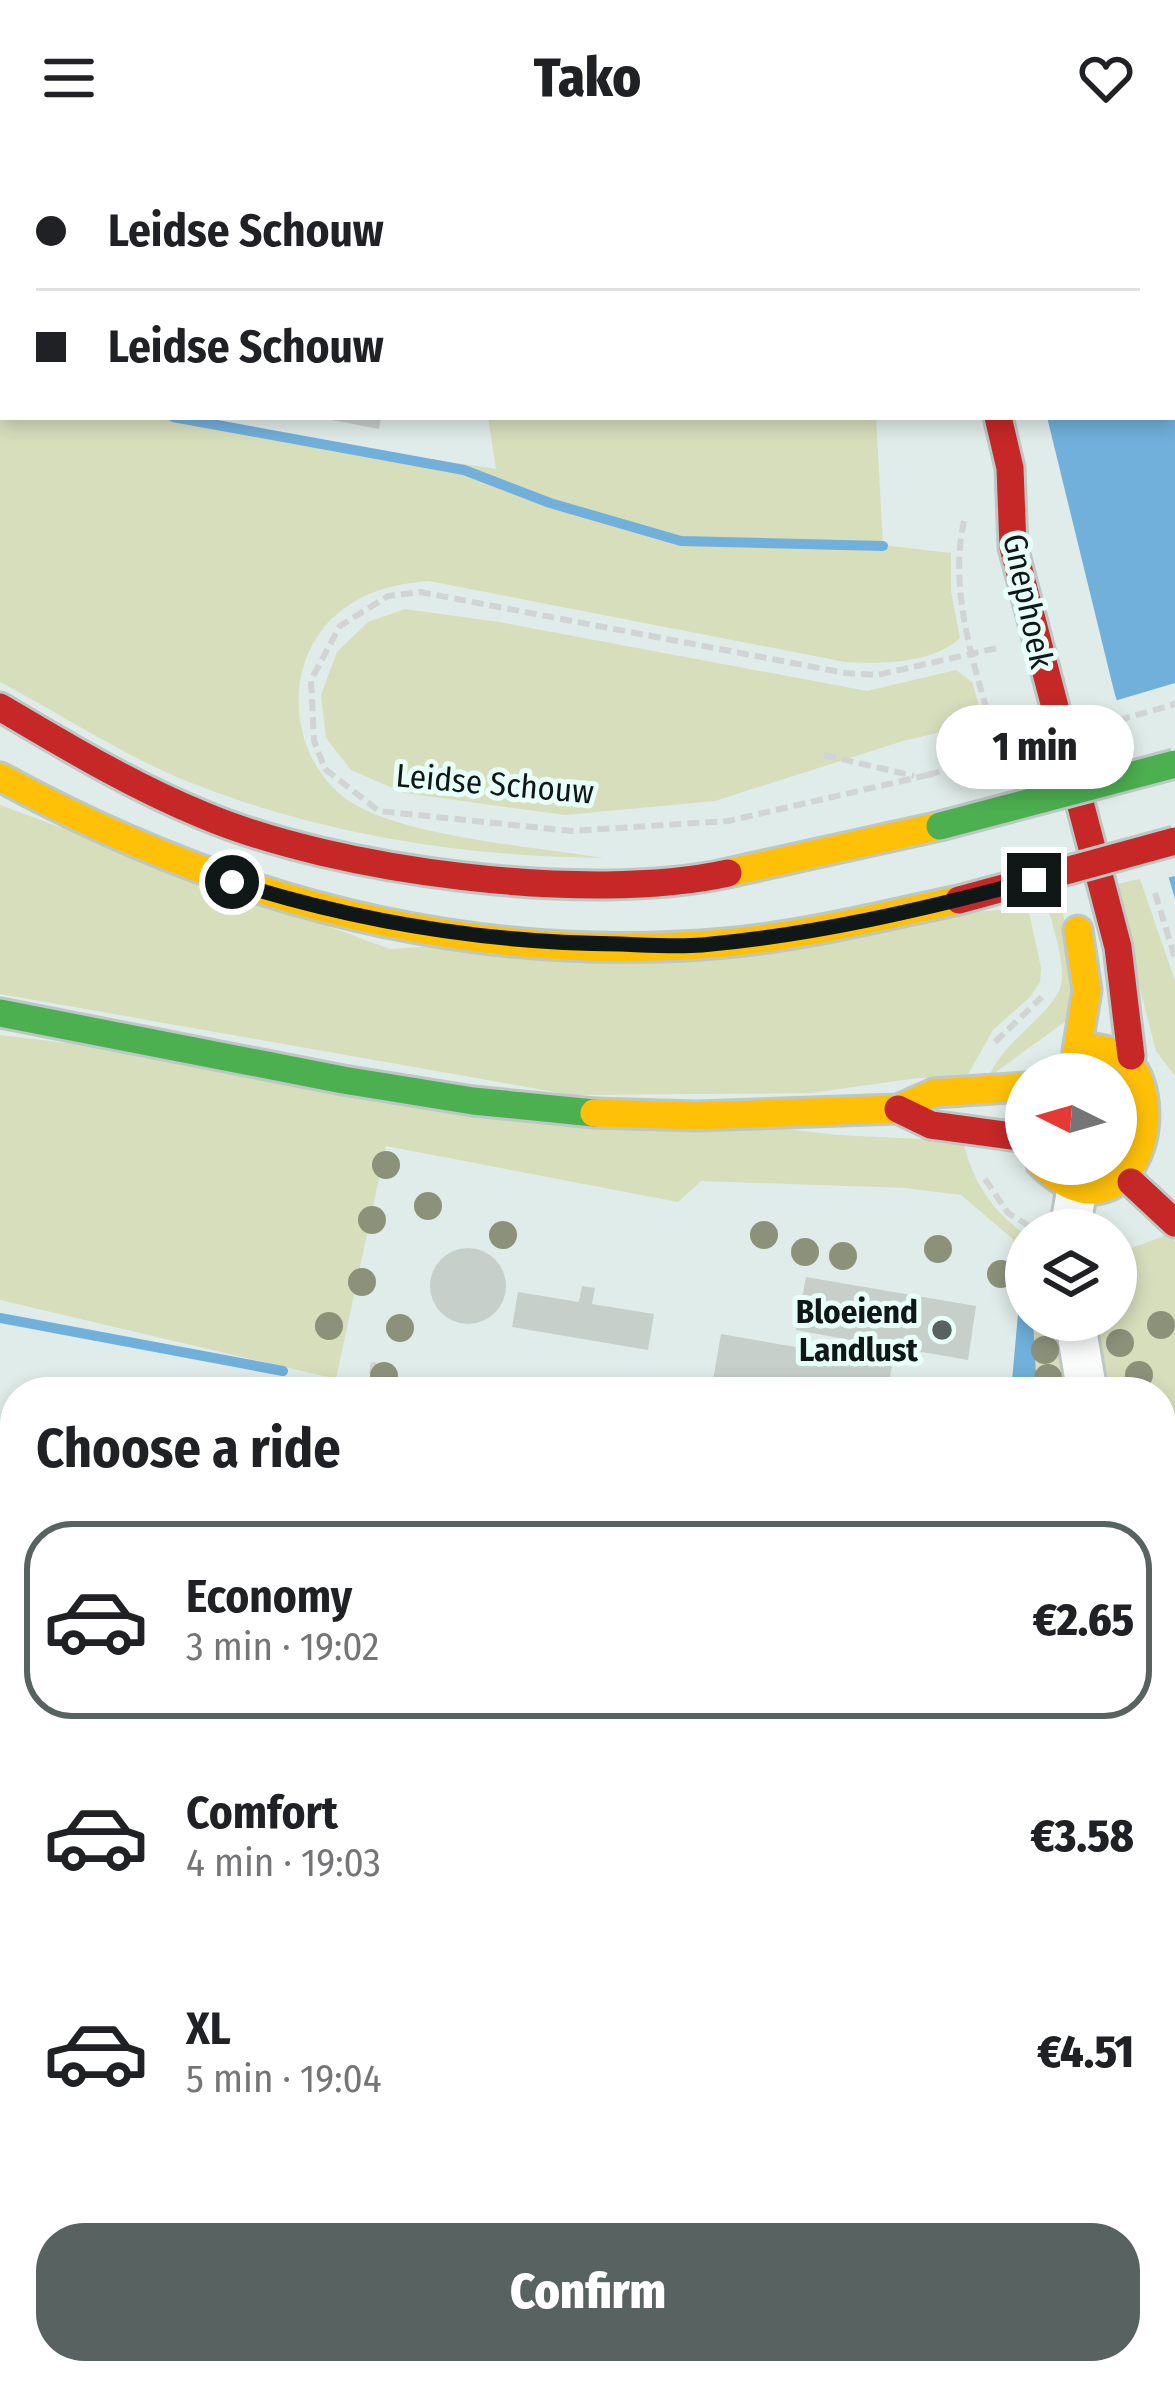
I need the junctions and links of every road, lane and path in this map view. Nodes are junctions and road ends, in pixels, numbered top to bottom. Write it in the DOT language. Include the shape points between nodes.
graph roads {
  1 [pos="999,421"];
  2 [pos="988,481"];
  3 [pos="986,557"];
  4 [pos="974,655"];
  5 [pos="1175,704"];
  6 [pos="0,707"];
  7 [pos="824,755"];
  8 [pos="1175,764"];
  9 [pos="1037,769"];
  10 [pos="1004,774"];
  11 [pos="0,777"];
  12 [pos="917,778"];
  13 [pos="1175,841"];
  14 [pos="1050,989"];
  15 [pos="0,1013"];
  16 [pos="1077,1051"];
  17 [pos="1072,1053"];
  18 [pos="1120,1053"];
  19 [pos="1131,1053"];
  20 [pos="1137,1062"];
  21 [pos="1005,1088"];
  22 [pos="974,1089"];
  23 [pos="898,1109"];
  24 [pos="971,1130"];
  25 [pos="1005,1135"];
  26 [pos="1137,1177"];
  27 [pos="1071,1185"];
  28 [pos="1121,1185"];
  29 [pos="1134,1185"];
  30 [pos="1077,1188"];
  31 [pos="1005,1209"];
  32 [pos="1074,1209"];
  33 [pos="1175,1223"];
  34 [pos="1079,1341"];
  35 [pos="374,1360"];
  36 [pos="372,1377"];
  37 [pos="1085,1377"];
  1 -- 2 [label="street, Gnephoek"];
  1 -- 19 [label="street, Gnephoek" via="1013,548 1118,947"];
  2 -- 3 [label="street, Gnephoek"];
  2 -- 4 [label="path, Gnephoek" via="968,503 956,561"];
  4 -- 10 [label="path, Gnephoek"];
  4 -- 12 [label="path, Leidse Schouw" via="877,675 845,673 420,592 388,596 340,626 311,680 314,741 326,769 379,811 571,831 728,820"];
  5 -- 12 [label="path, Leidse Schouw, bridge"];
  6 -- 8 [label="street, bridge" via="204,816 278,840 410,870 561,884 697,880"];
  7 -- 12 [label="path"];
  9 -- 16 [label="street" via="1085,958 1087,1014"];
  11 -- 13 [label="street, bridge" via="157,857 307,906 545,944 699,945 812,930"];
  14 -- 22 [label="path" via="995,1042"];
  15 -- 23 [label="street" via="473,1101 574,1112"];
  16 -- 17 [label="street"];
  16 -- 18 [label="street"];
  20 -- 26 [label="street" via="1158,1083 1168,1124 1153,1164"];
  21 -- 22 [label="street"];
  22 -- 23 [label="street" via="934,1093"];
  23 -- 24 [label="street" via="931,1125"];
  24 -- 25 [label="street"];
  24 -- 31 [label="path" via="976,1158"];
  27 -- 30 [label="street"];
  28 -- 30 [label="street"];
  29 -- 33 [label="street"];
  30 -- 32 [label="street"];
  34 -- 37 [label="street"];
  35 -- 36 [label="path"];
}
